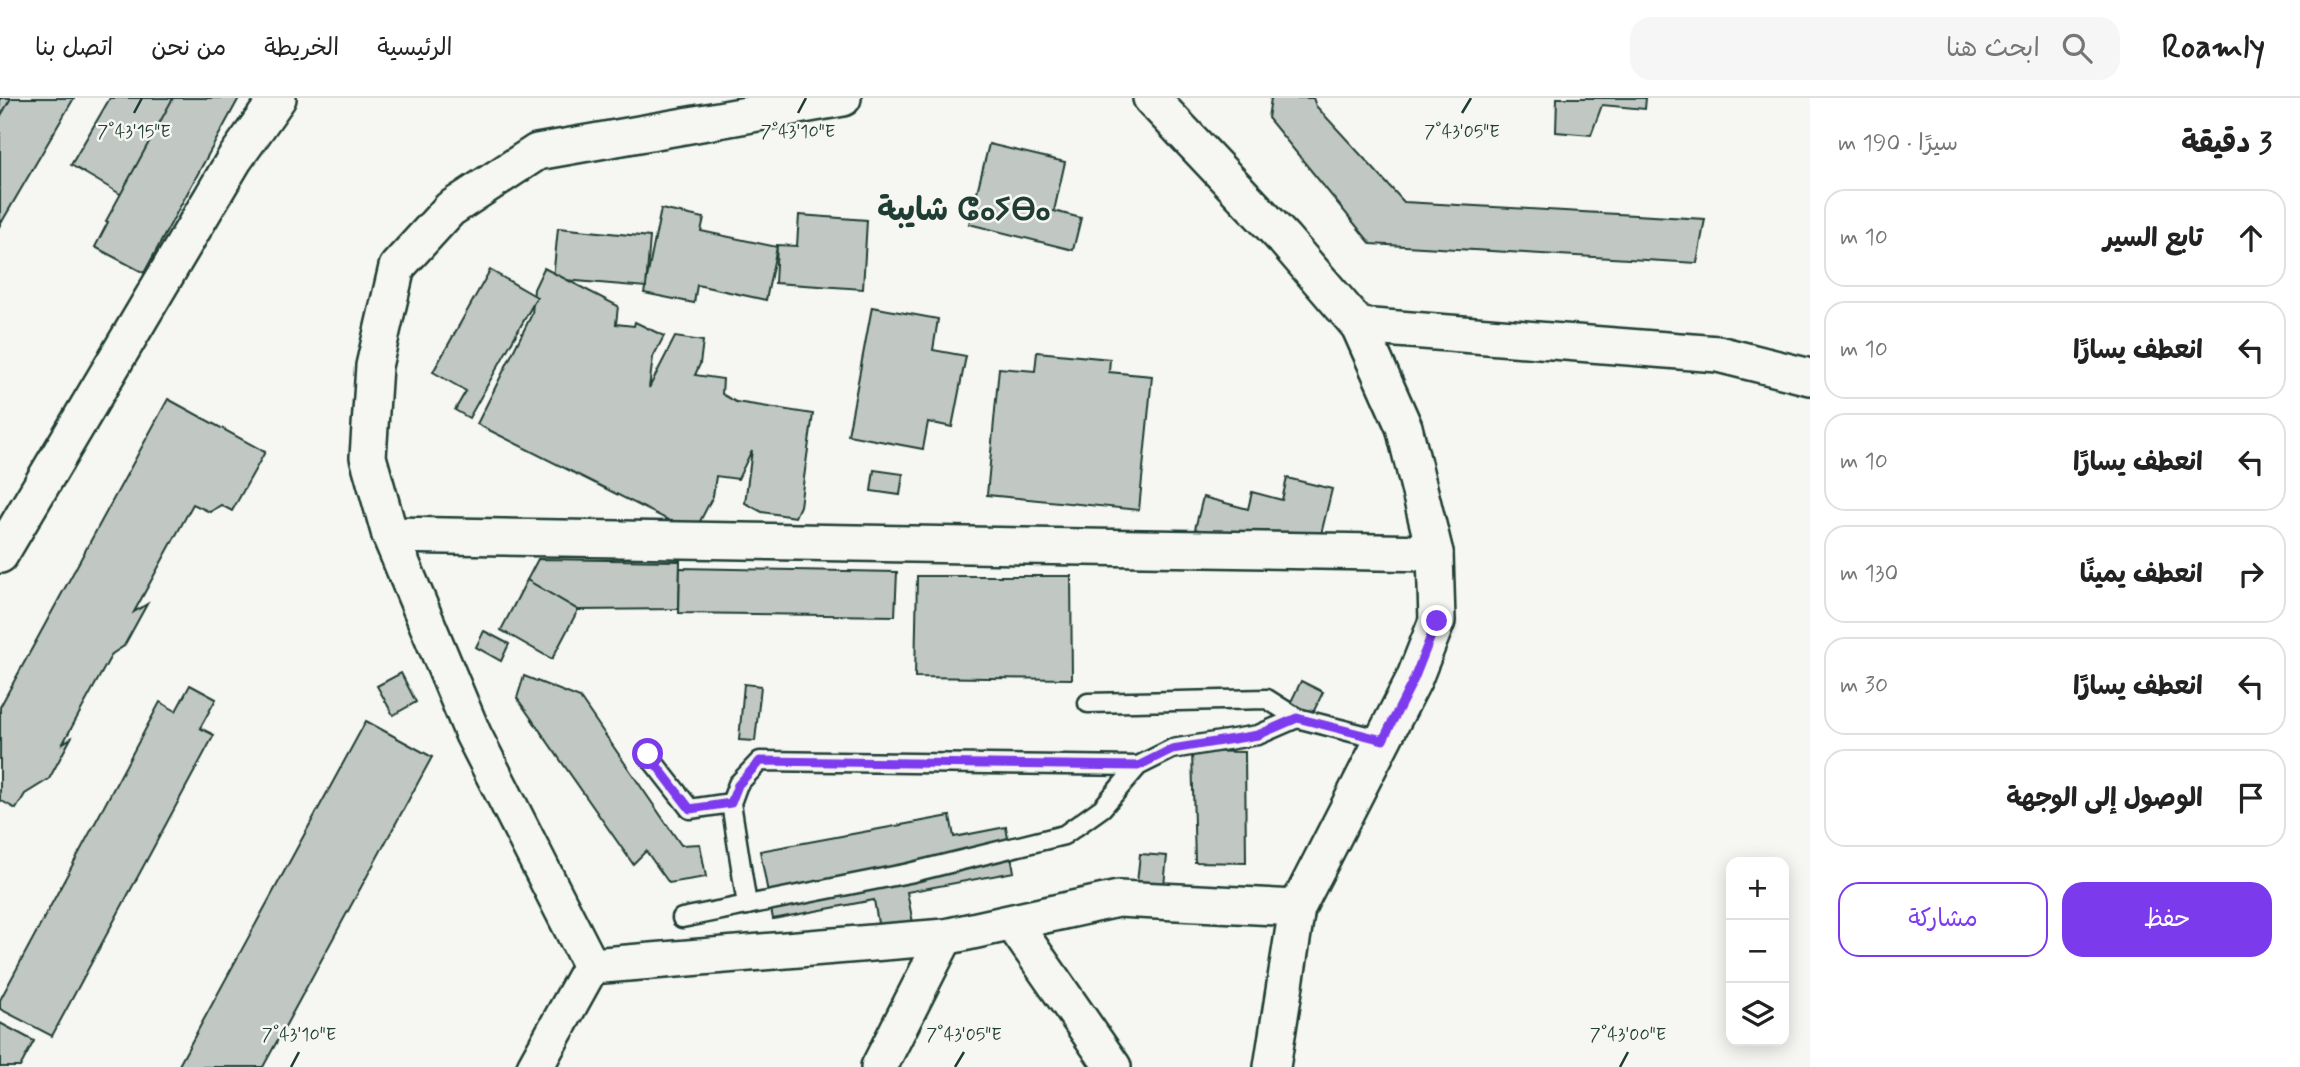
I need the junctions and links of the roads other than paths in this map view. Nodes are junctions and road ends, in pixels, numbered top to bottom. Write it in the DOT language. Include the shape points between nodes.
graph roads {
  1 [pos="278,98"];
  2 [pos="843,98"];
  3 [pos="1151,98"];
  4 [pos="1359,326"];
  5 [pos="1810,377"];
  6 [pos="390,535"];
  7 [pos="1436,553"];
  8 [pos="0,555"];
  9 [pos="1088,703"];
  10 [pos="1297,718"];
  11 [pos="1383,740"];
  12 [pos="648,754"];
  13 [pos="1138,766"];
  14 [pos="731,803"];
  15 [pos="747,905"];
  16 [pos="1297,908"];
  17 [pos="682,918"];
  18 [pos="1013,922"];
  19 [pos="945,937"];
  20 [pos="591,966"];
  21 [pos="535,1067"];
  22 [pos="879,1067"];
  23 [pos="1113,1067"];
  24 [pos="1272,1067"];
  1 -- 8 [label="street" via="234,159"];
  2 -- 6 [label="street" via="537,152 450,209 397,267 374,366 368,457"];
  3 -- 4 [label="street"];
  4 -- 5 [label="street" via="1717,354"];
  4 -- 7 [label="street" via="1404,427"];
  6 -- 7 [label="street"];
  6 -- 20 [label="street" via="473,734"];
  7 -- 11 [label="street" via="1437,621"];
  9 -- 10 [label="lane" via="1267,699"];
  10 -- 11 [label="lane"];
  10 -- 13 [label="lane" via="1258,735 1172,749"];
  11 -- 16 [label="street"];
  12 -- 14 [label="lane" via="690,809"];
  13 -- 14 [label="lane" via="760,761 738,785"];
  13 -- 15 [label="lane" via="1102,808 1064,835 909,873"];
  14 -- 15 [label="lane"];
  15 -- 17 [label="lane"];
  16 -- 18 [label="street" via="1118,899"];
  16 -- 24 [label="street"];
  18 -- 19 [label="street"];
  18 -- 23 [label="street"];
  19 -- 20 [label="street"];
  19 -- 22 [label="street"];
  20 -- 21 [label="street"];
}
